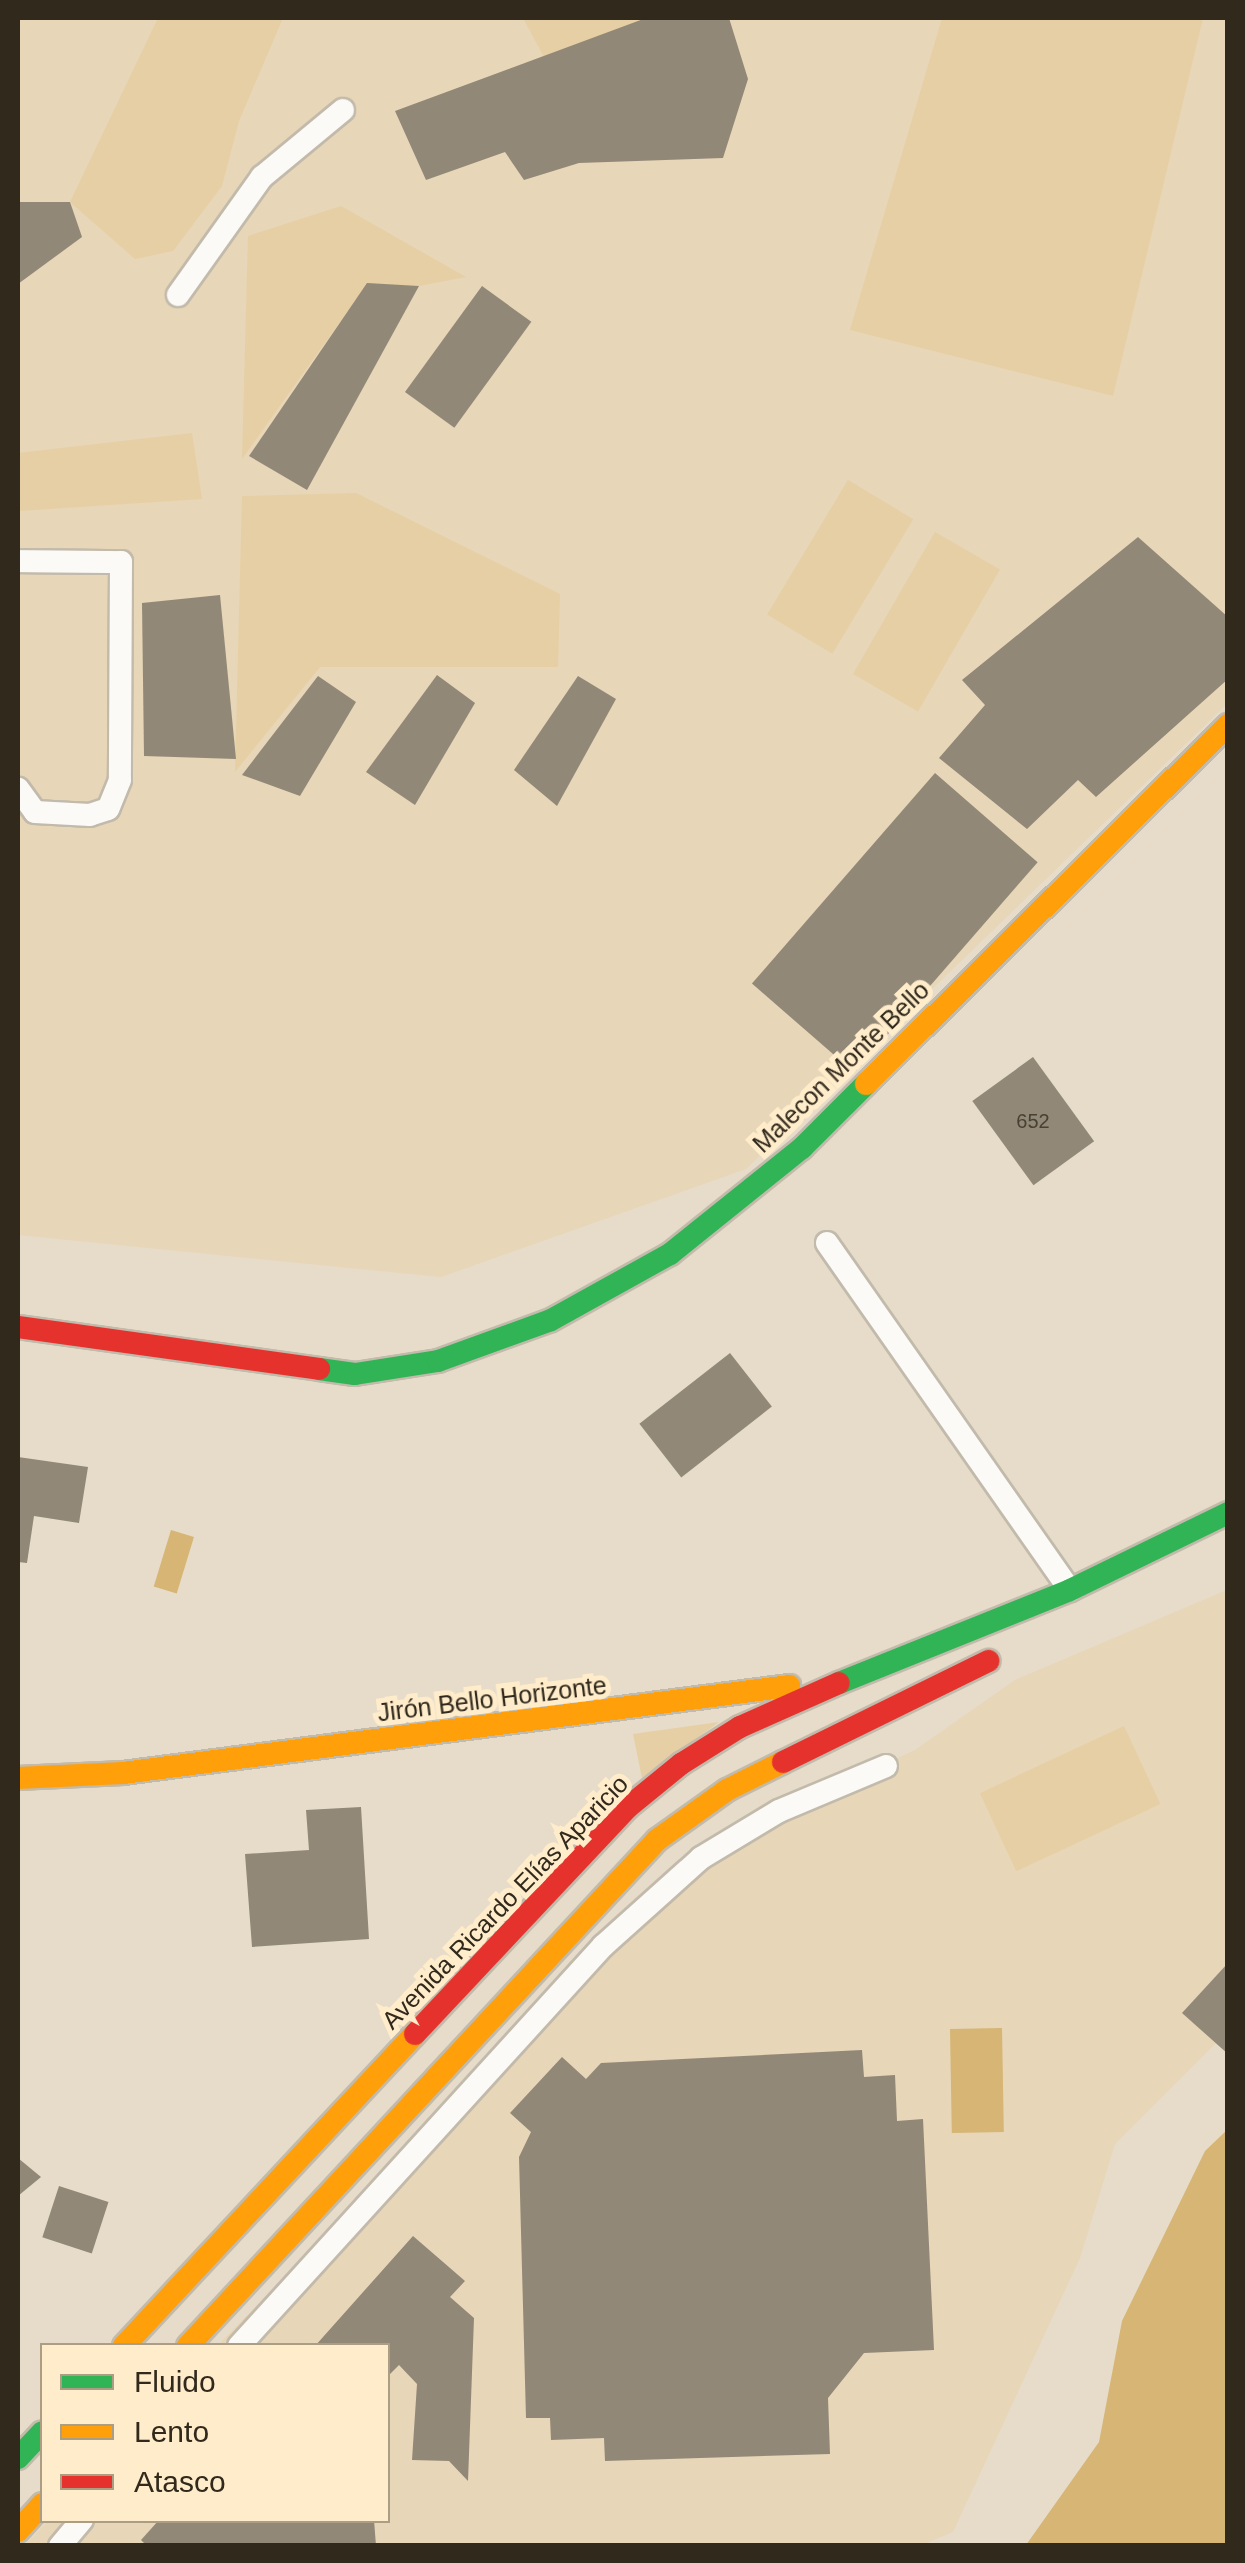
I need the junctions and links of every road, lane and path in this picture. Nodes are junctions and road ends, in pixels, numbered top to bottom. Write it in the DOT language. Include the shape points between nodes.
graph roads {
  1 [pos="343,110"];
  2 [pos="178,295"];
  3 [pos="18,561"];
  4 [pos="1228,726"];
  5 [pos="18,789"];
  6 [pos="827,1242"];
  7 [pos="18,1327"];
  8 [pos="1228,1513"];
  9 [pos="1070,1590"];
  10 [pos="1007,1652"];
  11 [pos="973,1668"];
  12 [pos="868,1674"];
  13 [pos="598,1714"];
  14 [pos="617,1738"];
  15 [pos="886,1766"];
  16 [pos="628,1772"];
  17 [pos="18,1778"];
  18 [pos="627,1808"];
  19 [pos="682,1822"];
  20 [pos="701,1858"];
  21 [pos="127,2343"];
  22 [pos="191,2343"];
  23 [pos="242,2343"];
  24 [pos="40,2434"];
  25 [pos="18,2458"];
  26 [pos="40,2506"];
  27 [pos="79,2523"];
  28 [pos="18,2531"];
  29 [pos="60,2546"];
  1 -- 2 [label="lane" via="262,176"];
  3 -- 5 [label="lane" via="121,562 120,780 108,809 90,815 35,812"];
  4 -- 7 [label="street, Malecon Monte Bello" via="802,1148 670,1254 551,1320 438,1362 355,1374"];
  6 -- 9 [label="lane"];
  8 -- 9 [label="street, Avenida Ricardo Elías Aparicio"];
  9 -- 12 [label="street, Avenida Ricardo Elías Aparicio"];
  10 -- 11 [label="street"];
  11 -- 12 [label="street, Jirón Bello Horizonte"];
  11 -- 19 [label="street" via="726,1790"];
  12 -- 13 [label="street, Jirón Bello Horizonte"];
  12 -- 18 [label="street, Avenida Ricardo Elías Aparicio" via="740,1727"];
  13 -- 14 [label="street"];
  13 -- 17 [label="street, Jirón Bello Horizonte" via="124,1773"];
  15 -- 20 [label="lane" via="779,1811"];
  16 -- 18 [label="street"];
  18 -- 21 [label="street, Avenida Ricardo Elías Aparicio"];
  19 -- 20 [label="lane"];
  19 -- 22 [label="street" via="629,1867"];
  20 -- 23 [label="lane" via="603,1946"];
  24 -- 25 [label="street"];
  26 -- 28 [label="street"];
  27 -- 29 [label="lane"];
}
